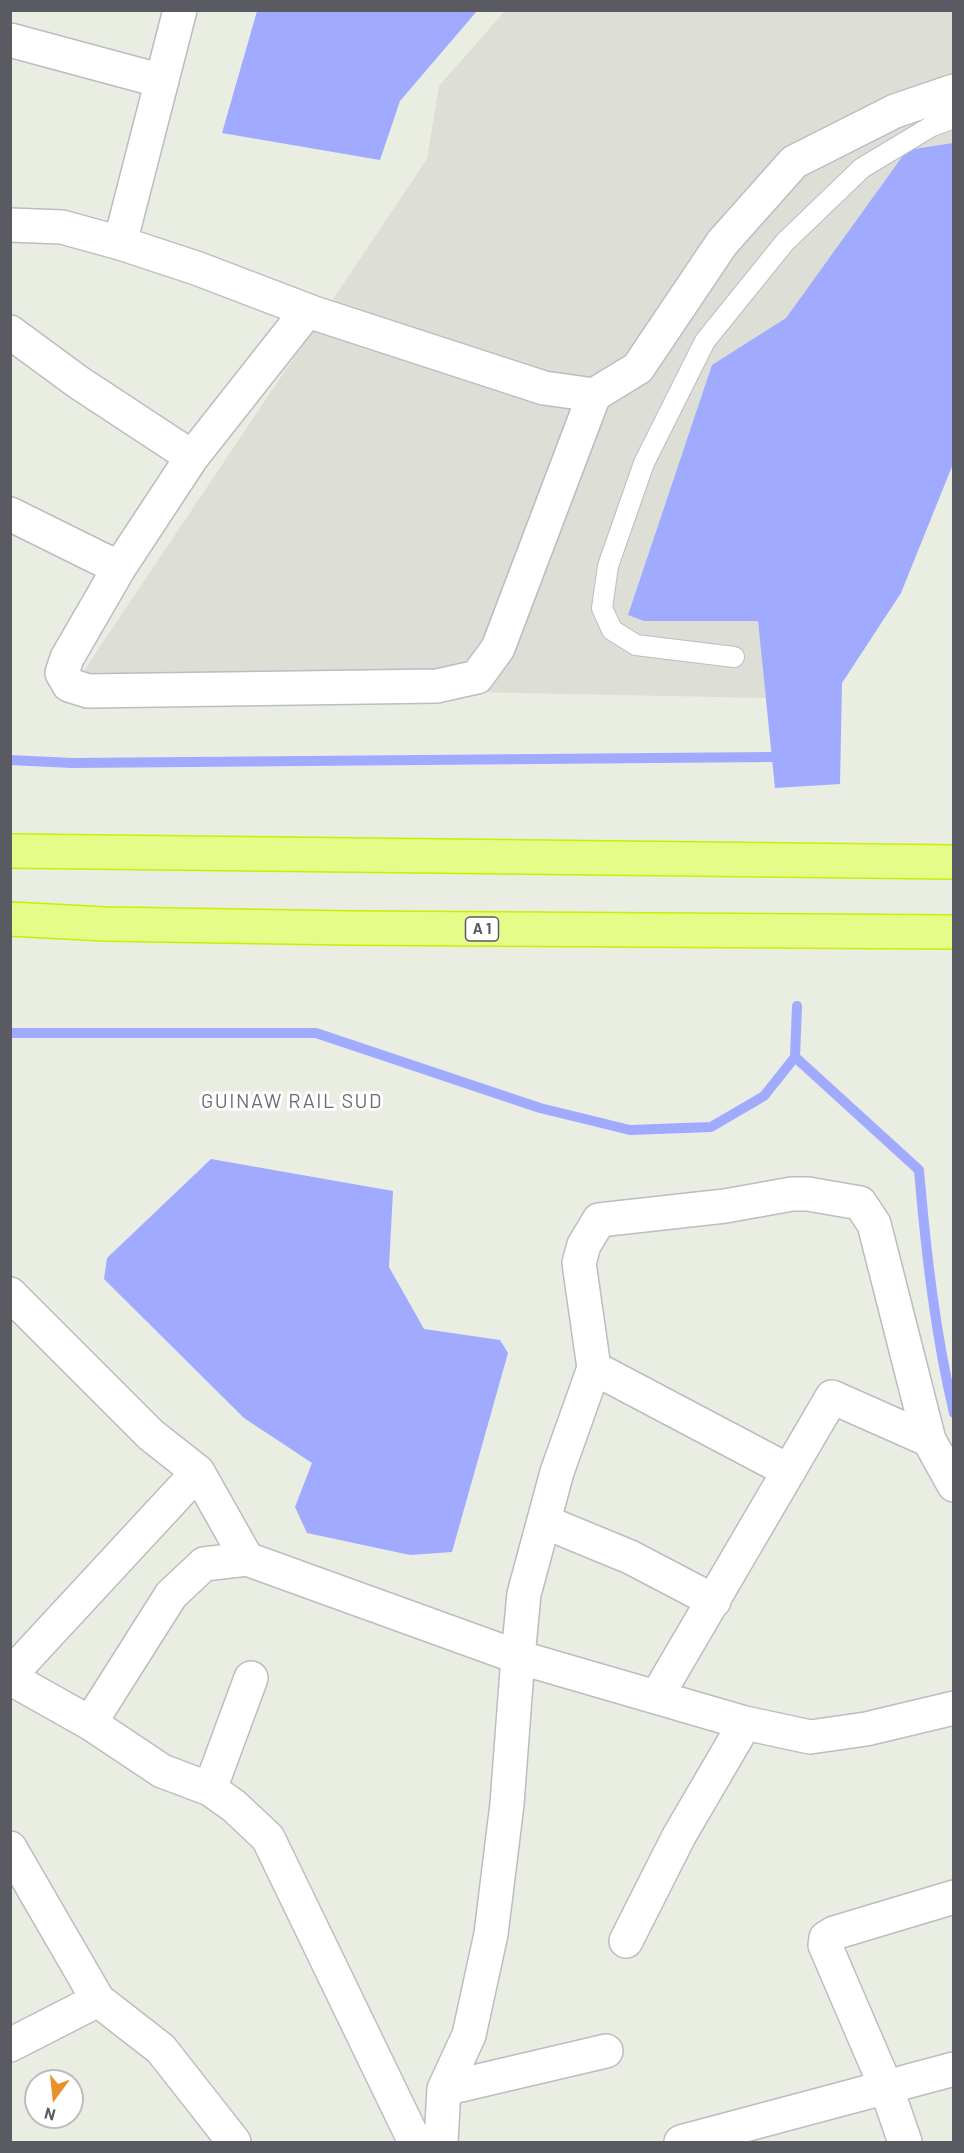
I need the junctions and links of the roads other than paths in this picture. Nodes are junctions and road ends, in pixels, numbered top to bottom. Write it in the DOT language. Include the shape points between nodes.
graph roads {
  1 [pos="180,10"];
  2 [pos="10,40"];
  3 [pos="162,81"];
  4 [pos="954,91"];
  5 [pos="954,118"];
  6 [pos="12,228"];
  7 [pos="120,243"];
  8 [pos="307,311"];
  9 [pos="10,333"];
  10 [pos="594,395"];
  11 [pos="192,457"];
  12 [pos="10,513"];
  13 [pos="119,568"];
  14 [pos="734,657"];
  15 [pos="10,851"];
  16 [pos="954,862"];
  17 [pos="10,919"];
  18 [pos="954,932"];
  19 [pos="10,1294"];
  20 [pos="594,1368"];
  21 [pos="929,1440"];
  22 [pos="789,1471"];
  23 [pos="198,1472"];
  24 [pos="954,1485"];
  25 [pos="545,1522"];
  26 [pos="247,1559"];
  27 [pos="714,1601"];
  28 [pos="518,1657"];
  29 [pos="10,1677"];
  30 [pos="251,1678"];
  31 [pos="657,1696"];
  32 [pos="954,1708"];
  33 [pos="90,1723"];
  34 [pos="745,1723"];
  35 [pos="210,1789"];
  36 [pos="10,1848"];
  37 [pos="954,1897"];
  38 [pos="626,1941"];
  39 [pos="98,2000"];
  40 [pos="10,2045"];
  41 [pos="606,2051"];
  42 [pos="954,2069"];
  43 [pos="886,2087"];
  44 [pos="444,2089"];
  45 [pos="232,2142"];
  46 [pos="415,2142"];
  47 [pos="441,2142"];
  48 [pos="681,2142"];
  49 [pos="905,2142"];
  1 -- 3 [label="street"];
  2 -- 3 [label="street"];
  3 -- 7 [label="street"];
  4 -- 10 [label="street" via="895,111 794,162 722,243 638,368"];
  5 -- 14 [label="lane" via="932,126 862,168 785,242 705,341 645,463 608,566 602,608 612,630 636,645"];
  6 -- 7 [label="street" via="62,227"];
  7 -- 8 [label="street"];
  8 -- 10 [label="street" via="544,388"];
  8 -- 11 [label="street"];
  9 -- 11 [label="street"];
  10 -- 13 [label="street" via="498,648 477,678 437,686 88,691 69,685 62,673 67,658"];
  11 -- 13 [label="street"];
  12 -- 13 [label="street"];
  15 -- 16 [label="highway"];
  17 -- 18 [label="highway, A 1" via="291,927"];
  19 -- 23 [label="street" via="151,1435"];
  20 -- 21 [label="street" via="579,1263 584,1245 599,1220 792,1194 860,1203 874,1224"];
  20 -- 22 [label="street"];
  20 -- 25 [label="street" via="557,1472"];
  21 -- 22 [label="street" via="831,1396"];
  21 -- 24 [label="street"];
  22 -- 27 [label="street"];
  23 -- 26 [label="street"];
  23 -- 29 [label="street"];
  25 -- 27 [label="street" via="630,1557"];
  25 -- 28 [label="street" via="524,1594"];
  26 -- 28 [label="street"];
  26 -- 33 [label="street" via="204,1563 171,1595"];
  27 -- 31 [label="street"];
  28 -- 31 [label="street"];
  28 -- 44 [label="street" via="507,1804 491,1934 469,2035"];
  29 -- 33 [label="street"];
  30 -- 35 [label="street"];
  31 -- 34 [label="street"];
  32 -- 34 [label="street" via="866,1729 810,1737"];
  33 -- 35 [label="street" via="162,1771"];
  34 -- 38 [label="street" via="679,1836"];
  35 -- 46 [label="street" via="268,1838"];
  36 -- 39 [label="street"];
  37 -- 43 [label="street" via="826,1938 825,1945"];
  39 -- 40 [label="street"];
  39 -- 45 [label="street" via="161,2049"];
  41 -- 44 [label="street"];
  42 -- 43 [label="street"];
  43 -- 48 [label="street"];
  43 -- 49 [label="street"];
  44 -- 47 [label="street"];
}
